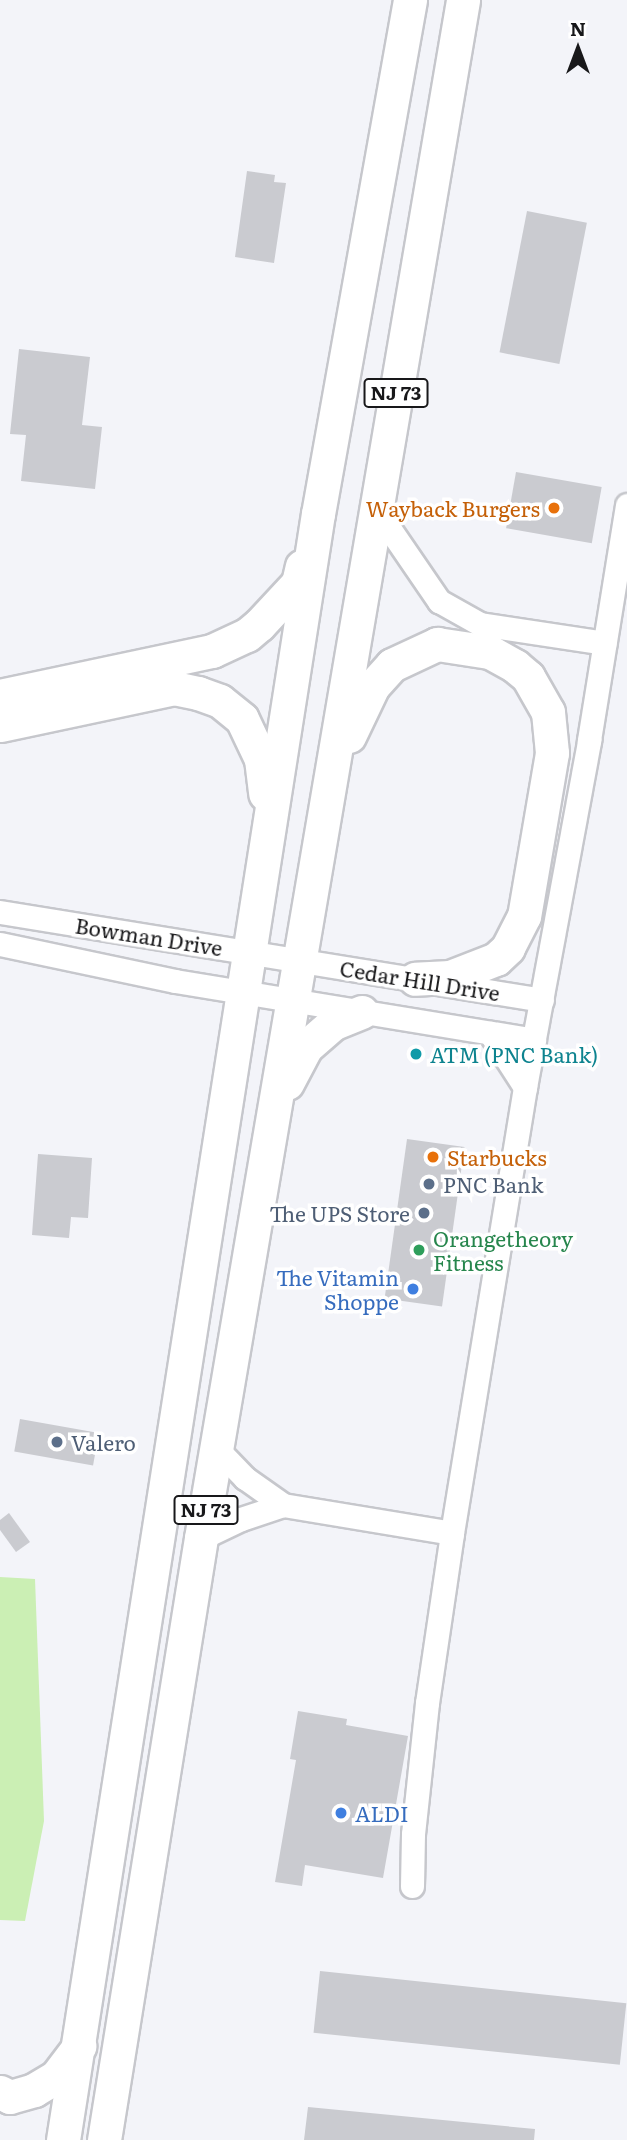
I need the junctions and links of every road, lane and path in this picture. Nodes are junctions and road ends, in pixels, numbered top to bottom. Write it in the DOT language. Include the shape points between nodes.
graph roads {
  1 [pos="410,0"];
  2 [pos="463,0"];
  3 [pos="627,505"];
  4 [pos="376,509"];
  5 [pos="318,514"];
  6 [pos="605,643"];
  7 [pos="0,695"];
  8 [pos="0,725"];
  9 [pos="328,787"];
  10 [pos="262,871"];
  11 [pos="0,912"];
  12 [pos="0,944"];
  13 [pos="249,952"];
  14 [pos="298,960"];
  15 [pos="415,979"];
  16 [pos="242,992"];
  17 [pos="292,1000"];
  18 [pos="542,1000"];
  19 [pos="362,1012"];
  20 [pos="490,1033"];
  21 [pos="534,1040"];
  22 [pos="525,1087"];
  23 [pos="276,1103"];
  24 [pos="216,1448"];
  25 [pos="283,1505"];
  26 [pos="452,1533"];
  27 [pos="201,1538"];
  28 [pos="412,1886"];
  29 [pos="79,2046"];
  30 [pos="0,2092"];
  31 [pos="64,2140"];
  32 [pos="104,2140"];
  1 -- 5 [label="highway, NJ 73"];
  2 -- 4 [label="highway, NJ 73"];
  3 -- 6 [label="street"];
  4 -- 6 [label="street" via="439,601 449,607 480,624"];
  4 -- 9 [label="highway, NJ 73"];
  5 -- 7 [label="highway" via="298,583 247,635 212,651"];
  5 -- 10 [label="highway, NJ 73"];
  6 -- 18 [label="street"];
  8 -- 10 [label="highway" via="174,688 220,701 242,719 261,759 265,790"];
  9 -- 14 [label="highway, NJ 73"];
  9 -- 15 [label="highway" via="373,686 392,665 437,644 490,652 515,666 528,677 548,712 552,753 524,916 508,948 496,959 450,977"];
  10 -- 13 [label="highway, NJ 73"];
  11 -- 13 [label="street, Bowman Drive"];
  12 -- 16 [label="street, Bowman Drive"];
  13 -- 14 [label="street, Bowman Drive"];
  13 -- 16 [label="highway, NJ 73"];
  14 -- 15 [label="street, Cedar Hill Drive"];
  14 -- 17 [label="highway, NJ 73"];
  15 -- 18 [label="street, Cedar Hill Drive"];
  16 -- 17 [label="street, Bowman Drive"];
  16 -- 29 [label="highway, NJ 73"];
  17 -- 19 [label="street, Cedar Hill Drive"];
  17 -- 23 [label="highway, NJ 73"];
  18 -- 21 [label="street"];
  19 -- 20 [label="street, Cedar Hill Drive"];
  19 -- 23 [label="highway" via="332,1024 306,1047"];
  20 -- 21 [label="street, Cedar Hill Drive"];
  20 -- 22 [label="street"];
  21 -- 22 [label="street"];
  22 -- 26 [label="street"];
  23 -- 24 [label="highway, NJ 73"];
  24 -- 25 [label="street" via="245,1478"];
  24 -- 27 [label="highway, NJ 73"];
  25 -- 26 [label="street"];
  25 -- 27 [label="street"];
  26 -- 28 [label="street" via="427,1703"];
  27 -- 32 [label="highway, NJ 73"];
  29 -- 30 [label="highway" via="56,2077 34,2090 10,2096"];
  29 -- 31 [label="highway, NJ 73"];
}
